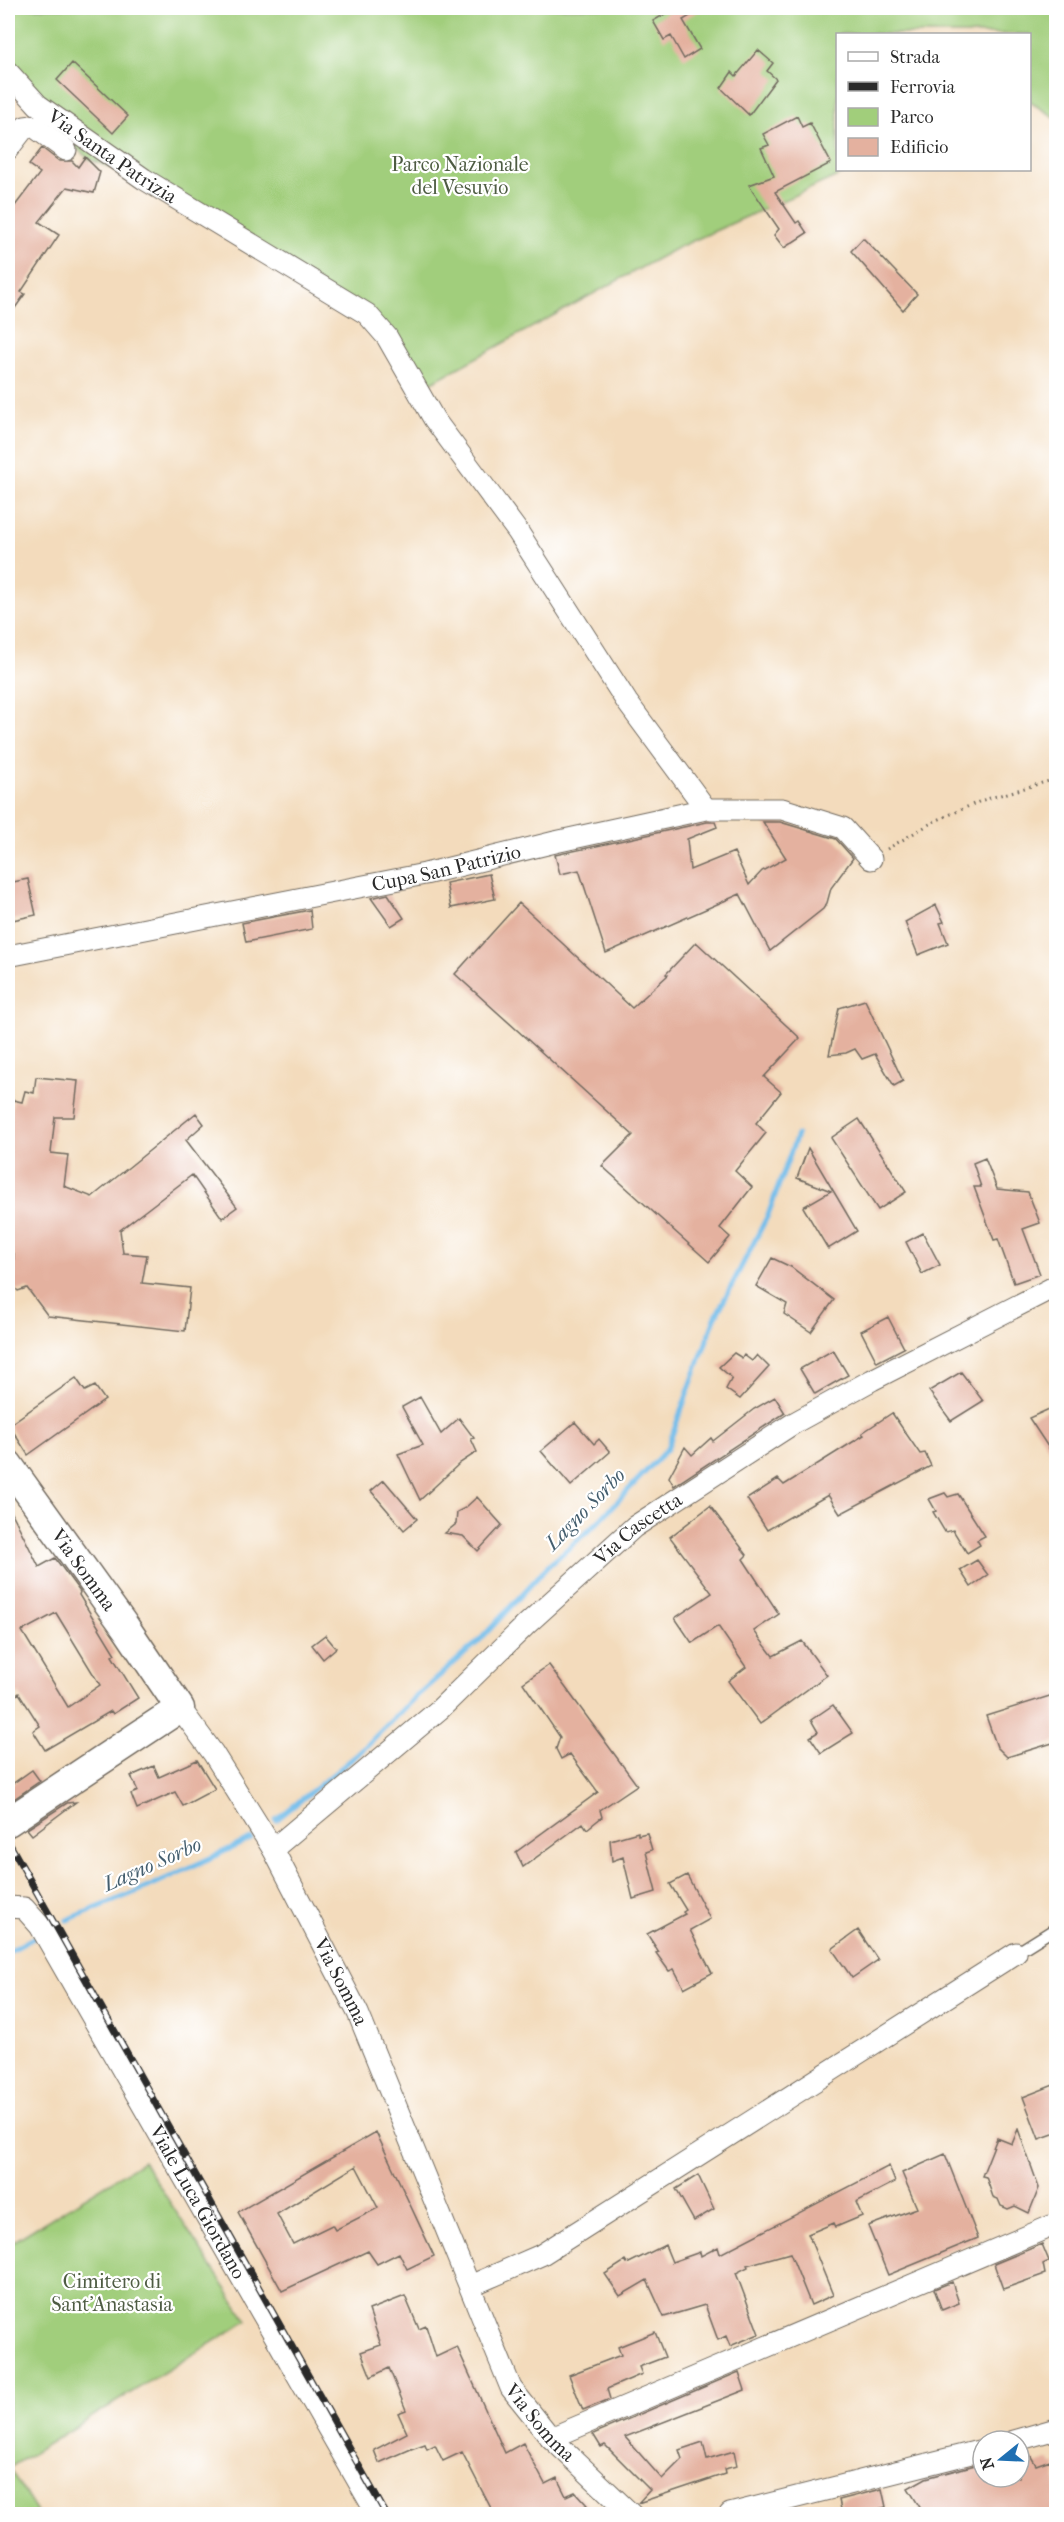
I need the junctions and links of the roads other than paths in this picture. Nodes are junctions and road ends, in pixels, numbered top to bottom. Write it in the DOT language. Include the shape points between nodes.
graph roads {
  1 [pos="8,72"];
  2 [pos="8,149"];
  3 [pos="66,150"];
  4 [pos="706,809"];
  5 [pos="871,859"];
  6 [pos="8,956"];
  7 [pos="1056,1286"];
  8 [pos="8,1464"];
  9 [pos="180,1708"];
  10 [pos="9,1820"];
  11 [pos="273,1849"];
  12 [pos="8,1907"];
  13 [pos="1056,1928"];
  14 [pos="1016,1953"];
  15 [pos="1056,2224"];
  16 [pos="470,2286"];
  17 [pos="1056,2429"];
  18 [pos="1031,2436"];
  19 [pos="551,2438"];
  20 [pos="971,2453"];
  21 [pos="377,2514"];
  22 [pos="631,2514"];
  23 [pos="730,2514"];
  1 -- 4 [label="street, Via Santa Patrizia" via="38,105 144,179 368,314 387,337 434,418 512,524 627,702"];
  2 -- 3 [label="street" via="25,127 33,126"];
  4 -- 5 [label="street, Cupa San Patrizio" via="782,808 843,828"];
  4 -- 6 [label="street, Cupa San Patrizio" via="425,874"];
  7 -- 11 [label="street, Via Cascetta" via="794,1423 634,1527 526,1624 440,1709"];
  8 -- 9 [label="main road, Via Somma"];
  9 -- 10 [label="main road"];
  9 -- 11 [label="street, Via Somma"];
  11 -- 16 [label="street, Via Somma" via="358,2013"];
  12 -- 21 [label="street, Viale Luca Giordano" via="24,1908 40,1926"];
  13 -- 14 [label="lane"];
  14 -- 16 [label="street" via="541,2255"];
  15 -- 19 [label="street"];
  16 -- 19 [label="street, Via Somma" via="512,2388"];
  17 -- 18 [label="street"];
  19 -- 22 [label="street, Via Somma"];
  20 -- 23 [label="street"];
}
